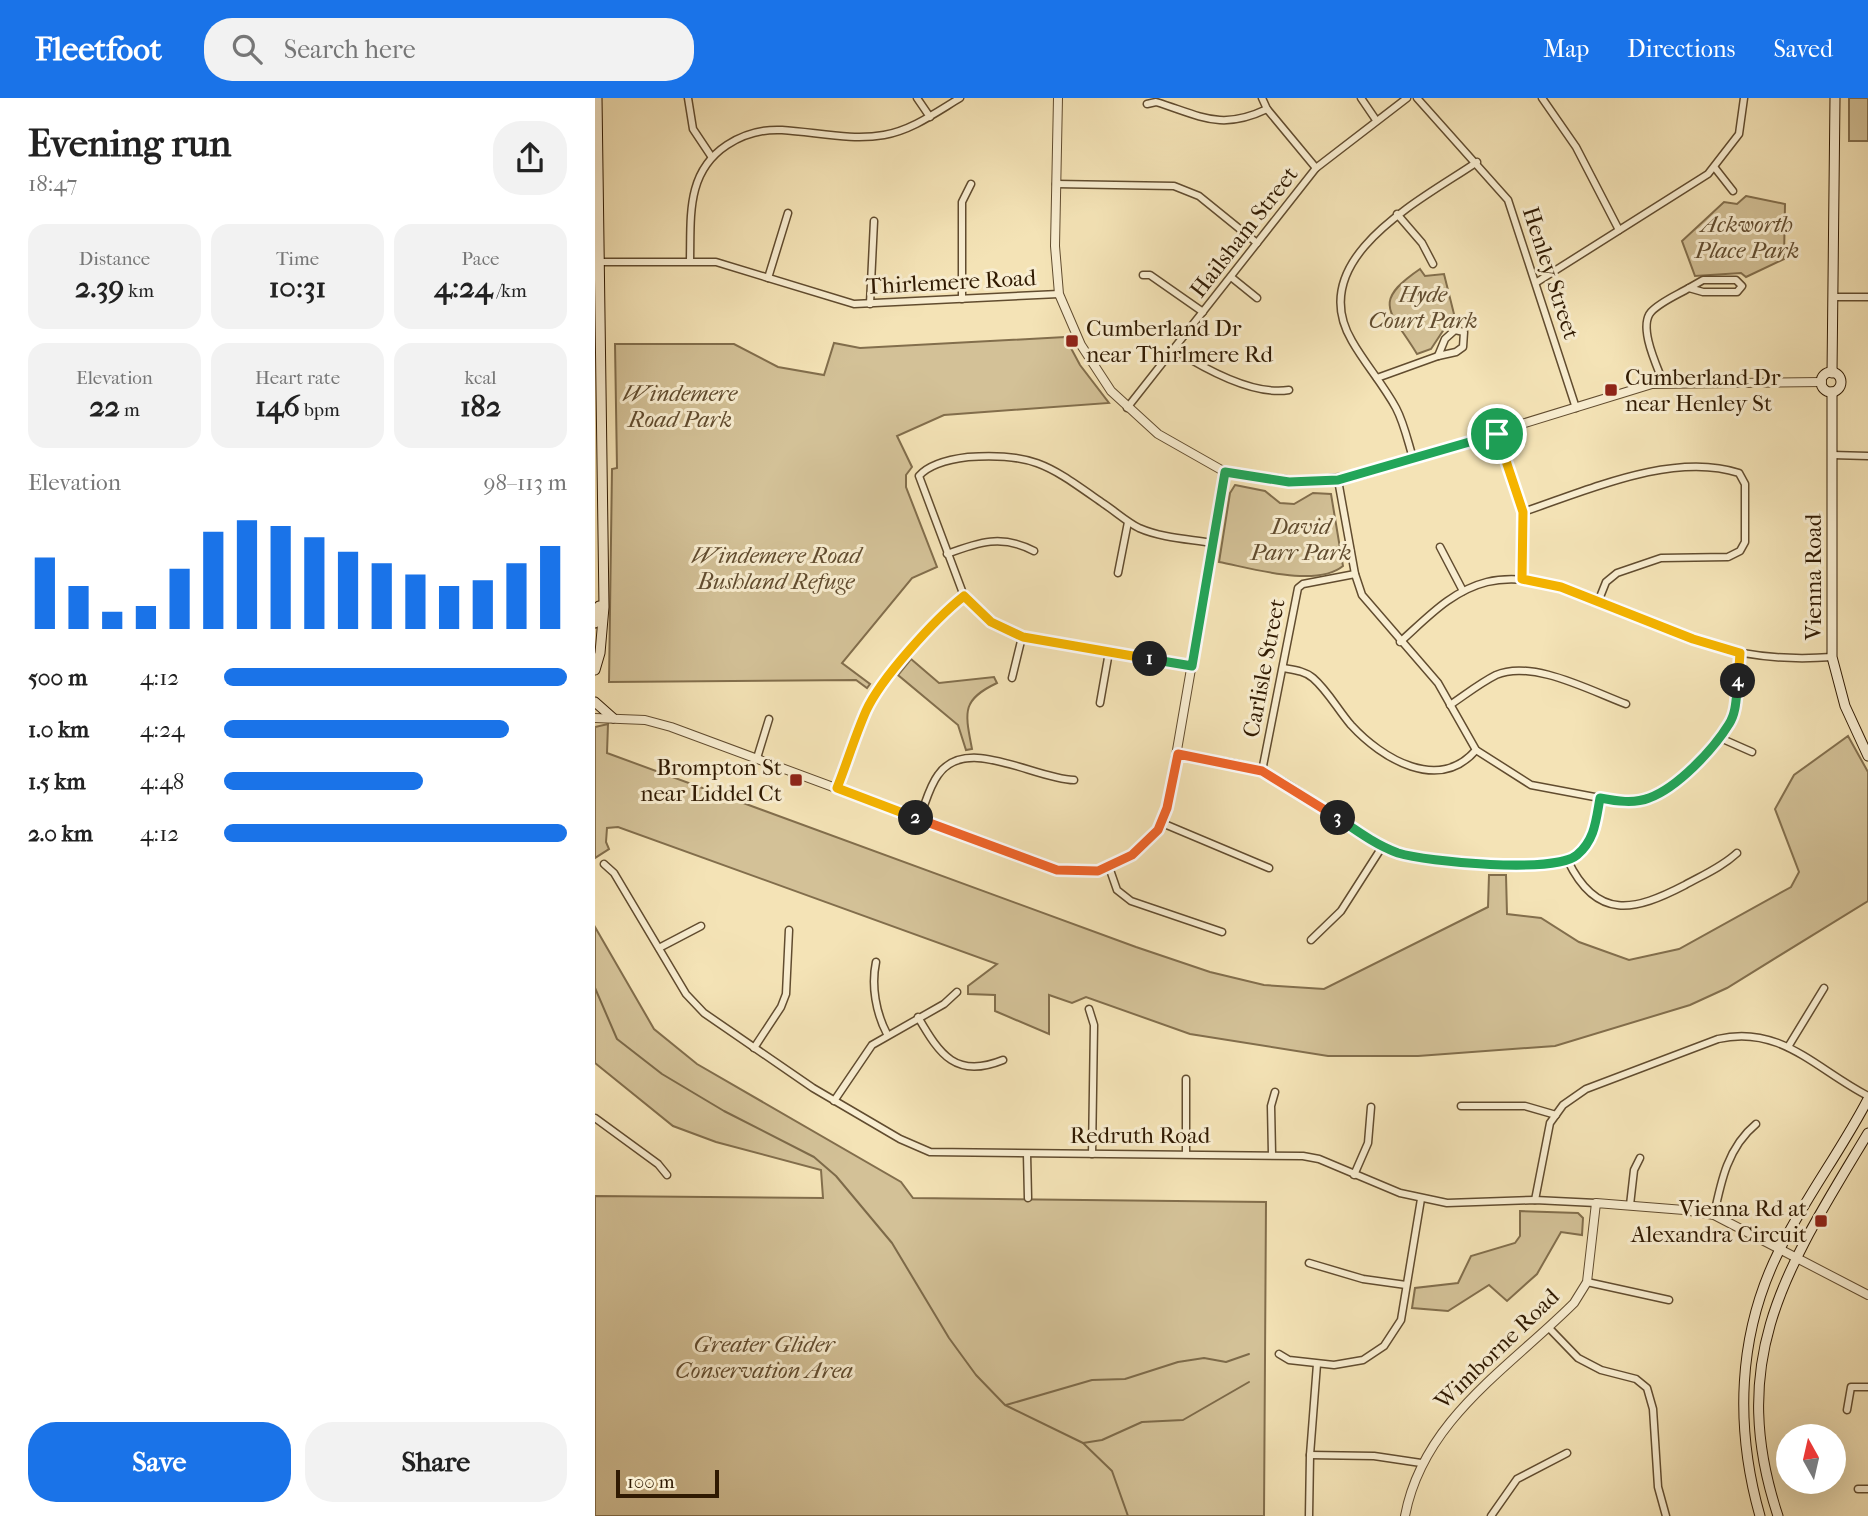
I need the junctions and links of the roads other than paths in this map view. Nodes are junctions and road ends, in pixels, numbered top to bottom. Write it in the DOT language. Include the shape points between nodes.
graph roads {
  1 [pos="597,98"];
  2 [pos="688,98"];
  3 [pos="917,98"];
  4 [pos="960,98"];
  5 [pos="1058,98"];
  6 [pos="1262,98"];
  7 [pos="1361,98"];
  8 [pos="1407,98"];
  9 [pos="1417,98"];
  10 [pos="1542,98"];
  11 [pos="1744,98"];
  12 [pos="1835,98"];
  13 [pos="1147,104"];
  14 [pos="1267,109"];
  15 [pos="930,117"];
  16 [pos="1376,120"];
  17 [pos="711,156"];
  18 [pos="1477,162"];
  19 [pos="1316,168"];
  20 [pos="1715,168"];
  21 [pos="596,183"];
  22 [pos="971,184"];
  23 [pos="1056,184"];
  24 [pos="1733,191"];
  25 [pos="788,213"];
  26 [pos="1397,214"];
  27 [pos="874,221"];
  28 [pos="1619,230"];
  29 [pos="1257,243"];
  30 [pos="690,260"];
  31 [pos="599,262"];
  32 [pos="1433,264"];
  33 [pos="1143,275"];
  34 [pos="1231,276"];
  35 [pos="768,278"];
  36 [pos="1537,282"];
  37 [pos="1689,288"];
  38 [pos="1059,294"];
  39 [pos="1833,297"];
  40 [pos="1868,297"];
  41 [pos="1257,298"];
  42 [pos="962,299"];
  43 [pos="870,304"];
  44 [pos="1203,312"];
  45 [pos="1175,350"];
  46 [pos="1438,356"];
  47 [pos="1832,373"];
  48 [pos="1377,378"];
  49 [pos="1663,382"];
  50 [pos="1822,382"];
  51 [pos="1289,390"];
  52 [pos="1832,392"];
  53 [pos="1127,408"];
  54 [pos="1576,408"];
  55 [pos="1497,434"];
  56 [pos="598,454"];
  57 [pos="1832,455"];
  58 [pos="1868,456"];
  59 [pos="1413,458"];
  60 [pos="1225,472"];
  61 [pos="1338,480"];
  62 [pos="1523,512"];
  63 [pos="1128,522"];
  64 [pos="598,534"];
  65 [pos="1212,543"];
  66 [pos="1440,547"];
  67 [pos="1034,551"];
  68 [pos="947,554"];
  69 [pos="1118,573"];
  70 [pos="1355,574"];
  71 [pos="1522,579"];
  72 [pos="602,590"];
  73 [pos="1463,591"];
  74 [pos="964,596"];
  75 [pos="1598,602"];
  76 [pos="595,624"];
  77 [pos="1023,637"];
  78 [pos="1400,642"];
  79 [pos="1109,652"];
  80 [pos="1740,653"];
  81 [pos="1832,657"];
  82 [pos="1192,666"];
  83 [pos="1283,668"];
  84 [pos="595,670"];
  85 [pos="1012,678"];
  86 [pos="595,702"];
  87 [pos="1100,703"];
  88 [pos="1626,704"];
  89 [pos="1450,705"];
  90 [pos="595,718"];
  91 [pos="613,718"];
  92 [pos="769,719"];
  93 [pos="1718,737"];
  94 [pos="1476,750"];
  95 [pos="1752,752"];
  96 [pos="1178,754"];
  97 [pos="1868,756"];
  98 [pos="757,758"];
  99 [pos="1262,771"];
  100 [pos="1074,780"];
  101 [pos="837,788"];
  102 [pos="1600,798"];
  103 [pos="919,819"];
  104 [pos="1162,823"];
  105 [pos="1382,847"];
  106 [pos="1737,853"];
  107 [pos="1568,861"];
  108 [pos="604,864"];
  109 [pos="1109,867"];
  110 [pos="1269,868"];
  111 [pos="701,926"];
  112 [pos="789,930"];
  113 [pos="1222,932"];
  114 [pos="1311,940"];
  115 [pos="659,948"];
  116 [pos="876,962"];
  117 [pos="1824,988"];
  118 [pos="957,992"];
  119 [pos="1089,1009"];
  120 [pos="918,1017"];
  121 [pos="887,1034"];
  122 [pos="1788,1047"];
  123 [pos="754,1048"];
  124 [pos="1003,1060"];
  125 [pos="1186,1079"];
  126 [pos="1275,1092"];
  127 [pos="1868,1098"];
  128 [pos="834,1101"];
  129 [pos="1371,1107"];
  130 [pos="1461,1107"];
  131 [pos="1556,1115"];
  132 [pos="595,1118"];
  133 [pos="1756,1125"];
  134 [pos="1868,1133"];
  135 [pos="1027,1154"];
  136 [pos="1092,1154"];
  137 [pos="1186,1154"];
  138 [pos="1272,1154"];
  139 [pos="1640,1158"];
  140 [pos="667,1175"];
  141 [pos="1354,1175"];
  142 [pos="1028,1198"];
  143 [pos="1421,1199"];
  144 [pos="1535,1200"];
  145 [pos="1596,1203"];
  146 [pos="1630,1205"];
  147 [pos="1714,1215"];
  148 [pos="1779,1250"];
  149 [pos="1795,1258"];
  150 [pos="1309,1263"];
  151 [pos="1587,1282"];
  152 [pos="1406,1285"];
  153 [pos="1867,1293"];
  154 [pos="1669,1300"];
  155 [pos="1549,1328"];
  156 [pos="1279,1354"];
  157 [pos="1317,1364"];
  158 [pos="1868,1387"];
  159 [pos="1847,1409"];
  160 [pos="1567,1453"];
  161 [pos="1310,1455"];
  162 [pos="1421,1463"];
  163 [pos="1858,1489"];
  164 [pos="1868,1489"];
  165 [pos="1309,1516"];
  166 [pos="1405,1516"];
  167 [pos="1491,1516"];
  168 [pos="1666,1516"];
  169 [pos="1761,1516"];
  170 [pos="1778,1516"];
  1 -- 21 [label="main road"];
  2 -- 17 [label="street" via="693,130"];
  3 -- 15 [label="street"];
  4 -- 15 [label="street"];
  5 -- 23 [label="street"];
  6 -- 14 [label="street"];
  7 -- 16 [label="street"];
  8 -- 16 [label="street, Hailsham Street"];
  9 -- 18 [label="street, Henley Street"];
  10 -- 28 [label="street" via="1576,146"];
  11 -- 20 [label="street" via="1739,134"];
  12 -- 39 [label="main road"];
  13 -- 14 [label="street" via="1156,102 1233,122"];
  14 -- 19 [label="street"];
  15 -- 17 [label="street" via="902,131 871,136 760,131 739,137"];
  16 -- 19 [label="street, Hailsham Street"];
  17 -- 30 [label="street" via="698,175 691,200"];
  18 -- 26 [label="street"];
  18 -- 36 [label="street, Henley Street" via="1508,200"];
  19 -- 29 [label="street, Hailsham Street"];
  20 -- 24 [label="street"];
  20 -- 28 [label="street"];
  21 -- 31 [label="main road"];
  22 -- 42 [label="street" via="963,202"];
  23 -- 29 [label="street" via="1174,186 1199,196"];
  23 -- 38 [label="street"];
  25 -- 35 [label="street"];
  26 -- 32 [label="street"];
  26 -- 48 [label="street" via="1349,268 1341,297 1351,340"];
  27 -- 43 [label="street"];
  28 -- 36 [label="street"];
  29 -- 34 [label="street, Hailsham Street"];
  30 -- 31 [label="street, Thirlemere Road"];
  30 -- 35 [label="street, Thirlemere Road" via="716,262"];
  31 -- 56 [label="main road"];
  33 -- 44 [label="street" via="1150,275"];
  34 -- 41 [label="street"];
  34 -- 44 [label="street, Hailsham Street"];
  35 -- 43 [label="street, Thirlemere Road" via="838,301"];
  36 -- 54 [label="street, Henley Street"];
  37 -- 37 [label="street" via="1703,280 1737,280 1742,286 1737,292"];
  37 -- 49 [label="street" via="1647,318 1646,329"];
  38 -- 42 [label="street, Thirlemere Road"];
  38 -- 53 [label="street" via="1081,345"];
  39 -- 40 [label="street"];
  39 -- 47 [label="main road"];
  42 -- 43 [label="street, Thirlemere Road"];
  44 -- 45 [label="street, Hailsham Street"];
  45 -- 51 [label="street" via="1210,372 1275,393"];
  45 -- 53 [label="street, Hailsham Street"];
  46 -- 46 [label="street" via="1450,334 1464,332 1463,347"];
  46 -- 48 [label="street"];
  47 -- 50 [label="main road"];
  47 -- 52 [label="main road" via="1841,381"];
  48 -- 59 [label="street" via="1397,410"];
  49 -- 50 [label="street"];
  49 -- 54 [label="street"];
  50 -- 52 [label="main road" via="1825,390"];
  52 -- 57 [label="main road, Vienna Road"];
  53 -- 60 [label="street" via="1159,434"];
  54 -- 55 [label="street"];
  55 -- 59 [label="street"];
  55 -- 62 [label="street"];
  56 -- 64 [label="main road"];
  57 -- 58 [label="street"];
  57 -- 81 [label="main road, Vienna Road"];
  59 -- 61 [label="street"];
  60 -- 61 [label="street" via="1289,482"];
  60 -- 65 [label="street"];
  61 -- 70 [label="street"];
  62 -- 71 [label="street"];
  62 -- 75 [label="street" via="1645,472 1673,468 1739,473 1745,484 1741,551 1728,556 1678,555 1617,573 1606,582"];
  63 -- 65 [label="street" via="1161,535"];
  63 -- 68 [label="street" via="1058,471 1021,457 955,458 919,475"];
  63 -- 69 [label="street"];
  64 -- 72 [label="main road"];
  65 -- 82 [label="street"];
  66 -- 73 [label="street"];
  67 -- 68 [label="street" via="1016,541 1000,540 982,541"];
  68 -- 74 [label="street"];
  70 -- 78 [label="street" via="1362,595"];
  70 -- 83 [label="street, Carlisle Street" via="1298,588"];
  71 -- 73 [label="street" via="1487,582"];
  71 -- 75 [label="street"];
  72 -- 76 [label="main road"];
  72 -- 84 [label="main road"];
  73 -- 78 [label="street" via="1441,604"];
  74 -- 77 [label="street" via="991,622"];
  74 -- 101 [label="street" via="876,693"];
  75 -- 80 [label="street"];
  77 -- 79 [label="street"];
  77 -- 85 [label="street"];
  78 -- 89 [label="street" via="1438,683"];
  79 -- 82 [label="street"];
  79 -- 87 [label="street"];
  80 -- 81 [label="street"];
  80 -- 93 [label="street" via="1735,706"];
  81 -- 97 [label="main road, Vienna Road" via="1845,706"];
  82 -- 96 [label="street"];
  83 -- 94 [label="street" via="1314,678 1352,726 1376,747 1425,772 1448,770"];
  83 -- 99 [label="street, Carlisle Street"];
  86 -- 91 [label="main road"];
  88 -- 89 [label="street" via="1534,671 1513,670"];
  89 -- 94 [label="street"];
  90 -- 91 [label="street"];
  91 -- 98 [label="street" via="654,722"];
  92 -- 98 [label="street"];
  93 -- 95 [label="street"];
  93 -- 102 [label="street" via="1668,790 1647,799 1621,802"];
  94 -- 102 [label="street" via="1531,785"];
  96 -- 99 [label="street"];
  96 -- 104 [label="street"];
  98 -- 101 [label="street"];
  99 -- 105 [label="street"];
  100 -- 103 [label="street" via="978,756 963,757 938,775"];
  101 -- 103 [label="street"];
  102 -- 107 [label="street" via="1595,830"];
  103 -- 109 [label="street" via="1057,870"];
  104 -- 109 [label="street" via="1140,849"];
  104 -- 110 [label="street"];
  105 -- 107 [label="street" via="1453,863"];
  105 -- 114 [label="street" via="1341,911"];
  106 -- 107 [label="street" via="1654,901 1621,906 1590,895 1578,883"];
  108 -- 115 [label="street, Redruth Road"];
  109 -- 113 [label="street" via="1117,890 1131,901"];
  111 -- 115 [label="street"];
  112 -- 123 [label="street" via="786,994"];
  115 -- 123 [label="street, Redruth Road" via="696,1005"];
  116 -- 121 [label="street" via="877,1012"];
  117 -- 122 [label="street"];
  118 -- 120 [label="street"];
  119 -- 136 [label="street" via="1094,1025"];
  120 -- 121 [label="street"];
  120 -- 124 [label="street" via="948,1060 977,1067"];
  121 -- 128 [label="street" via="873,1045"];
  122 -- 127 [label="street"];
  122 -- 131 [label="street" via="1755,1034 1718,1038 1586,1088"];
  123 -- 128 [label="street, Redruth Road"];
  125 -- 137 [label="street"];
  126 -- 138 [label="street"];
  127 -- 148 [label="main road"];
  128 -- 135 [label="street, Redruth Road" via="930,1152"];
  129 -- 141 [label="street" via="1368,1143"];
  130 -- 131 [label="street" via="1525,1106"];
  131 -- 144 [label="street" via="1550,1123"];
  132 -- 140 [label="street"];
  133 -- 147 [label="street" via="1734,1150"];
  134 -- 149 [label="main road"];
  135 -- 136 [label="street, Redruth Road"];
  135 -- 142 [label="street"];
  136 -- 137 [label="street, Redruth Road"];
  137 -- 138 [label="street, Redruth Road"];
  138 -- 141 [label="street, Redruth Road" via="1319,1160"];
  139 -- 146 [label="street"];
  141 -- 143 [label="street, Redruth Road"];
  143 -- 144 [label="street, Redruth Road" via="1469,1205"];
  143 -- 152 [label="street"];
  144 -- 145 [label="street, Redruth Road"];
  145 -- 146 [label="street, Redruth Road"];
  145 -- 151 [label="street, Wimborne Road"];
  146 -- 147 [label="street, Redruth Road"];
  147 -- 148 [label="street, Redruth Road"];
  148 -- 149 [label="street, Redruth Road"];
  148 -- 169 [label="main road" via="1757,1309 1743,1381 1747,1460"];
  149 -- 153 [label="street, Redruth Road"];
  149 -- 170 [label="main road" via="1771,1320 1760,1381 1763,1454"];
  150 -- 152 [label="street" via="1363,1279"];
  151 -- 154 [label="street"];
  151 -- 155 [label="street, Wimborne Road"];
  152 -- 157 [label="street" via="1401,1320 1384,1346 1351,1364"];
  155 -- 162 [label="street, Wimborne Road" via="1463,1405"];
  155 -- 168 [label="street" via="1578,1358 1636,1379 1647,1388 1653,1409 1658,1487"];
  156 -- 157 [label="street"];
  157 -- 161 [label="street"];
  158 -- 159 [label="street" via="1851,1387"];
  160 -- 167 [label="street" via="1517,1479"];
  161 -- 162 [label="street" via="1374,1456"];
  161 -- 165 [label="street"];
  162 -- 166 [label="street, Wimborne Road"];
  163 -- 164 [label="street"];
}
